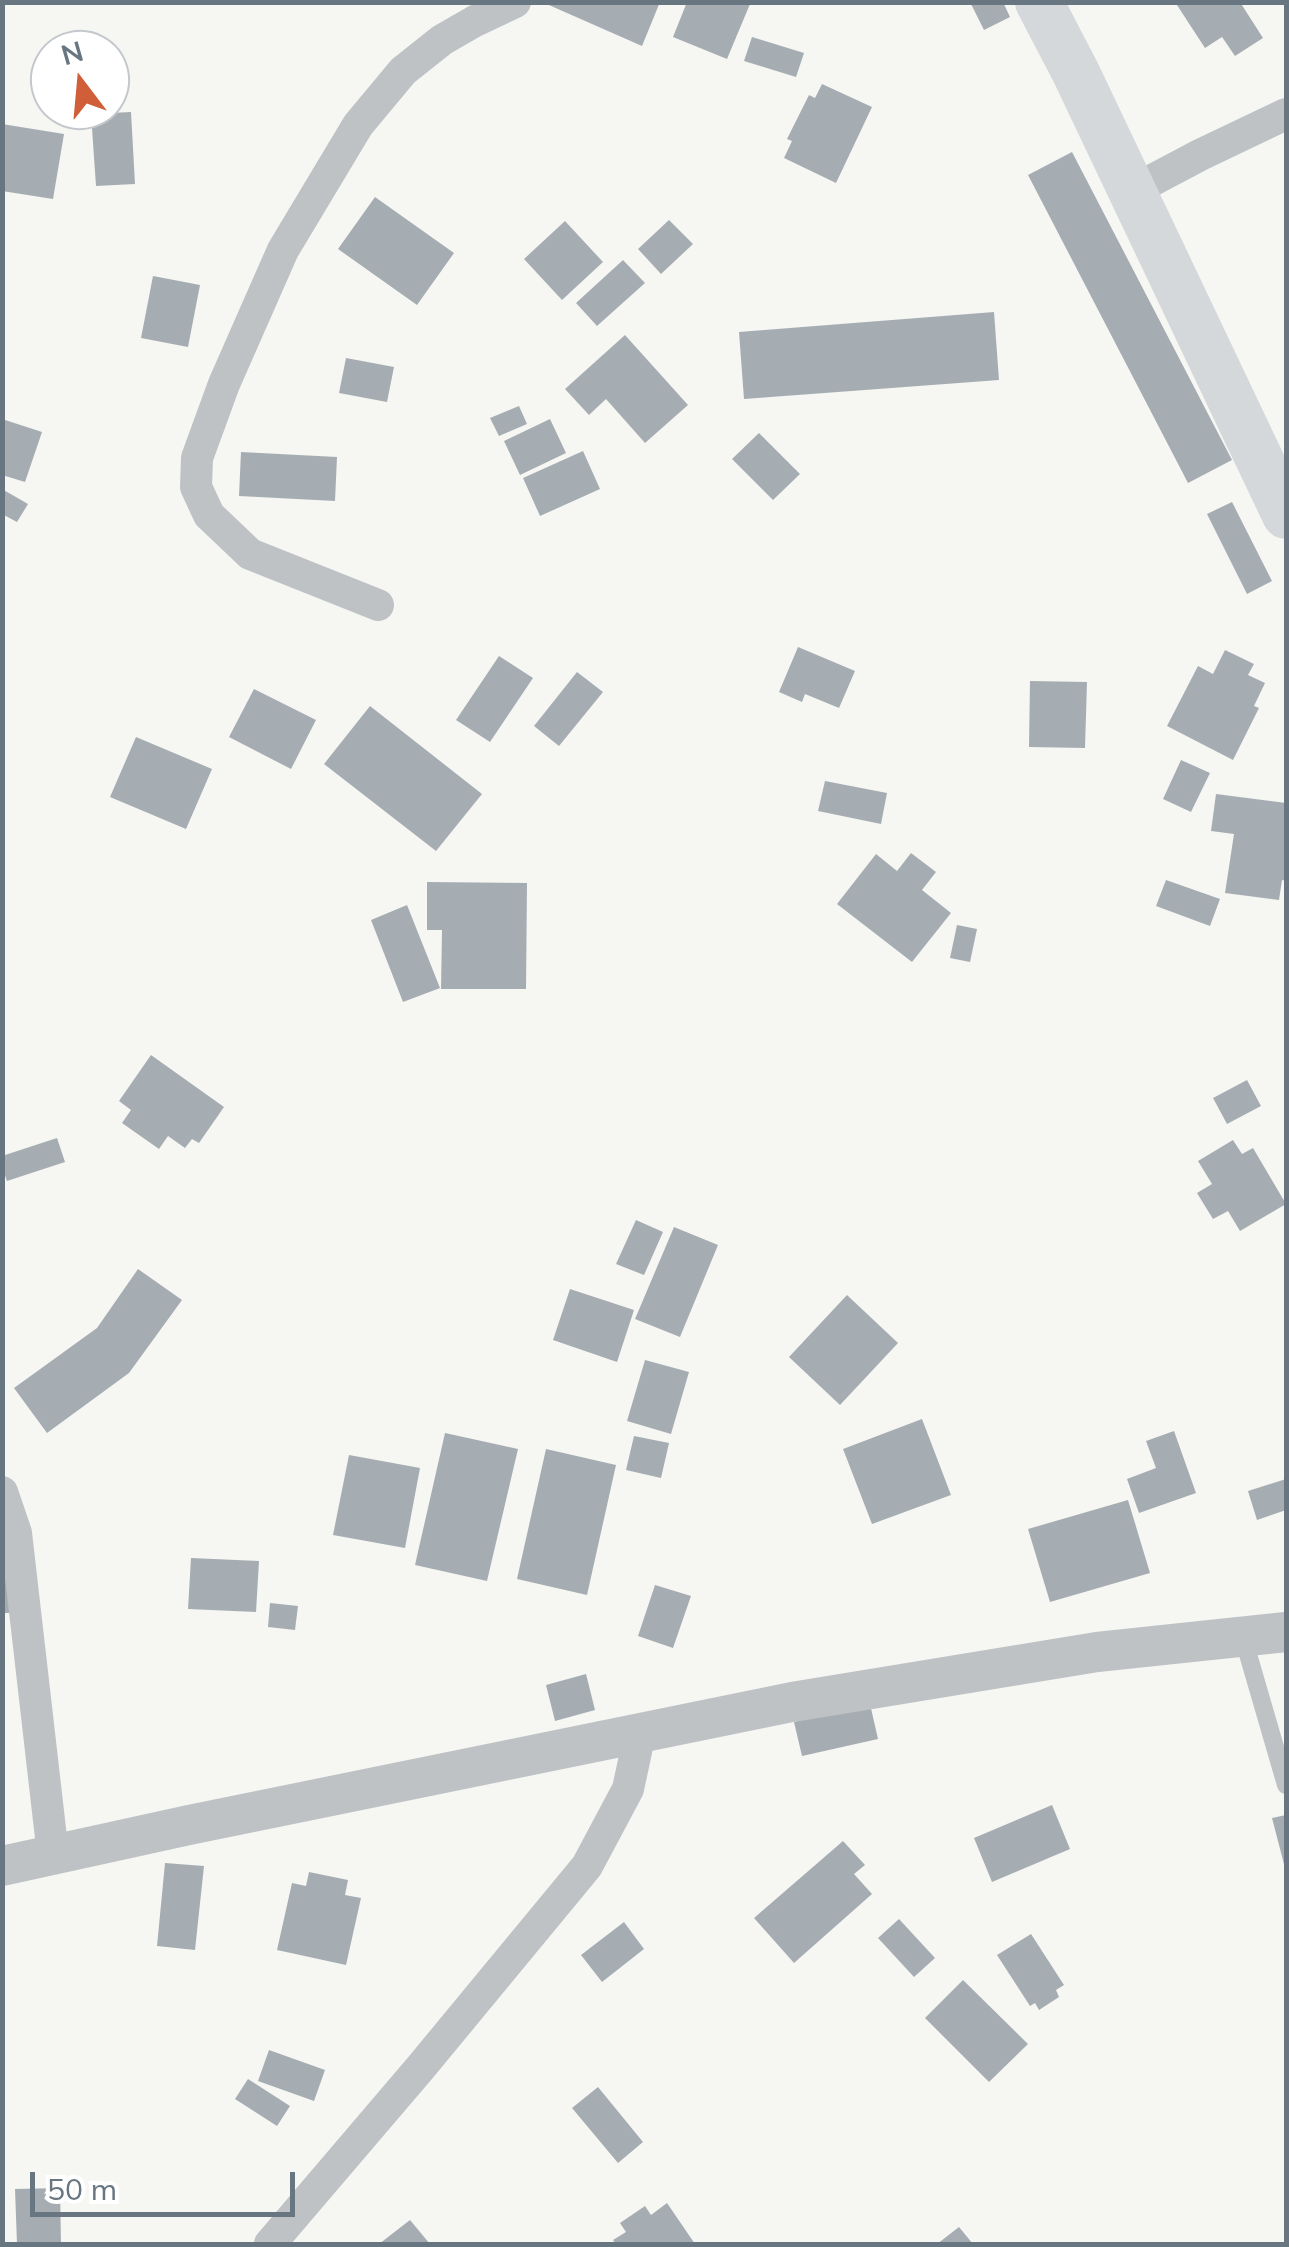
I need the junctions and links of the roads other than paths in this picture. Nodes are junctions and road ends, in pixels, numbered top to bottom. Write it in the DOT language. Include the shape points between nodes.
graph roads {
  1 [pos="514,2"];
  2 [pos="1039,2"];
  3 [pos="1286,114"];
  4 [pos="1132,191"];
  5 [pos="1286,515"];
  6 [pos="378,606"];
  7 [pos="2,1492"];
  8 [pos="1286,1632"];
  9 [pos="1243,1636"];
  10 [pos="640,1732"];
  11 [pos="1286,1785"];
  12 [pos="53,1855"];
  13 [pos="2,1866"];
  14 [pos="270,2244"];
  1 -- 6 [label="street" via="442,40 403,72 358,125 283,250 198,458 196,487 209,514 250,554"];
  2 -- 4 [label="main road"];
  3 -- 4 [label="street"];
  4 -- 5 [label="main road"];
  7 -- 12 [label="street" via="16,1533"];
  8 -- 9 [label="street"];
  9 -- 10 [label="street" via="1097,1652"];
  9 -- 11 [label="lane"];
  10 -- 12 [label="street"];
  10 -- 14 [label="street" via="628,1789 586,1866"];
  12 -- 13 [label="street"];
}
